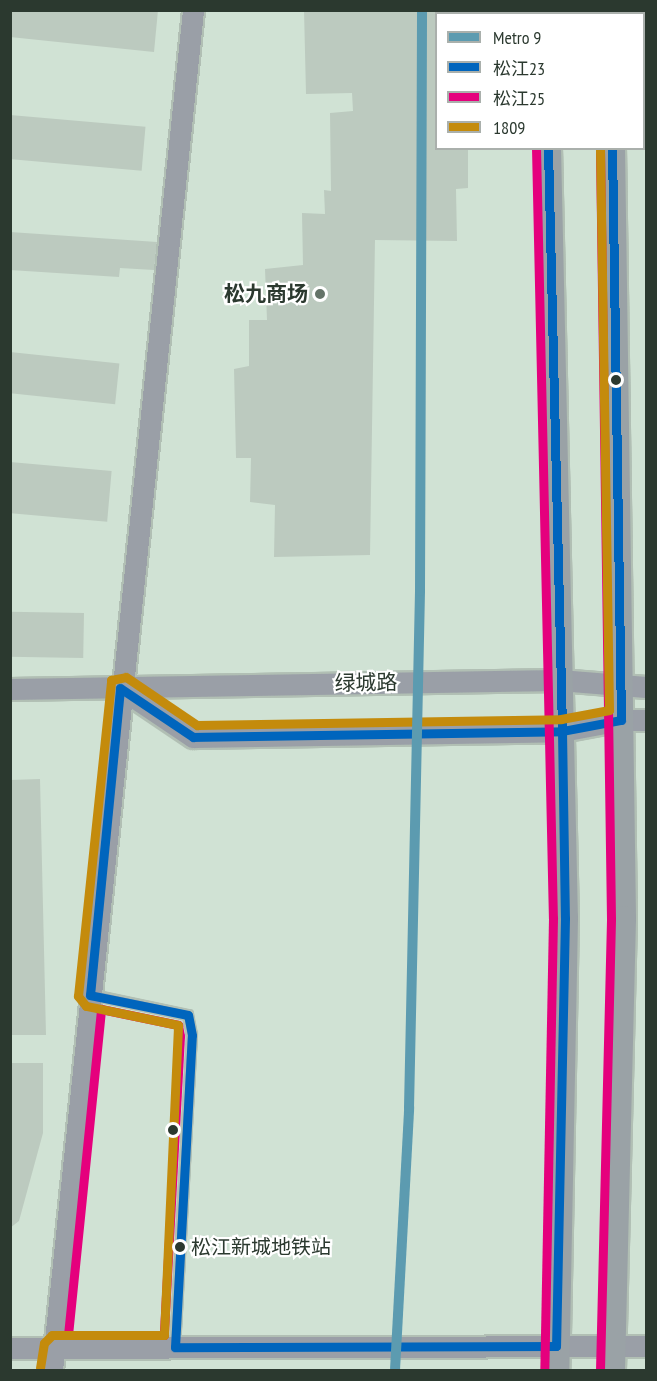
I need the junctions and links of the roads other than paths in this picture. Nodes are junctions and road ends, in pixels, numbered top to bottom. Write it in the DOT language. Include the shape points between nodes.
graph roads {
  1 [pos="192,10"];
  2 [pos="548,150"];
  3 [pos="612,150"];
  4 [pos="559,680"];
  5 [pos="646,687"];
  6 [pos="120,688"];
  7 [pos="621,688"];
  8 [pos="10,689"];
  9 [pos="621,720"];
  10 [pos="646,720"];
  11 [pos="562,731"];
  12 [pos="90,995"];
  13 [pos="646,1346"];
  14 [pos="55,1347"];
  15 [pos="175,1347"];
  16 [pos="10,1348"];
  17 [pos="556,1358"];
  18 [pos="613,1358"];
  19 [pos="52,1371"];
  1 -- 6 [label="street"];
  2 -- 4 [label="main road"];
  3 -- 7 [label="main road"];
  4 -- 6 [label="street, 绿城路"];
  4 -- 7 [label="street, 绿城路"];
  4 -- 11 [label="main road"];
  5 -- 7 [label="street, 绿城路"];
  6 -- 8 [label="street, 绿城路"];
  6 -- 11 [label="street" via="193,737"];
  6 -- 12 [label="street"];
  7 -- 9 [label="main road"];
  9 -- 10 [label="street"];
  9 -- 11 [label="street"];
  9 -- 18 [label="main road" via="623,930"];
  11 -- 17 [label="main road" via="564,954"];
  12 -- 14 [label="street"];
  12 -- 15 [label="lane" via="188,1015 192,1035"];
  13 -- 18 [label="street"];
  14 -- 15 [label="street"];
  14 -- 16 [label="street"];
  14 -- 19 [label="street"];
  15 -- 17 [label="street"];
  17 -- 18 [label="street"];
}
